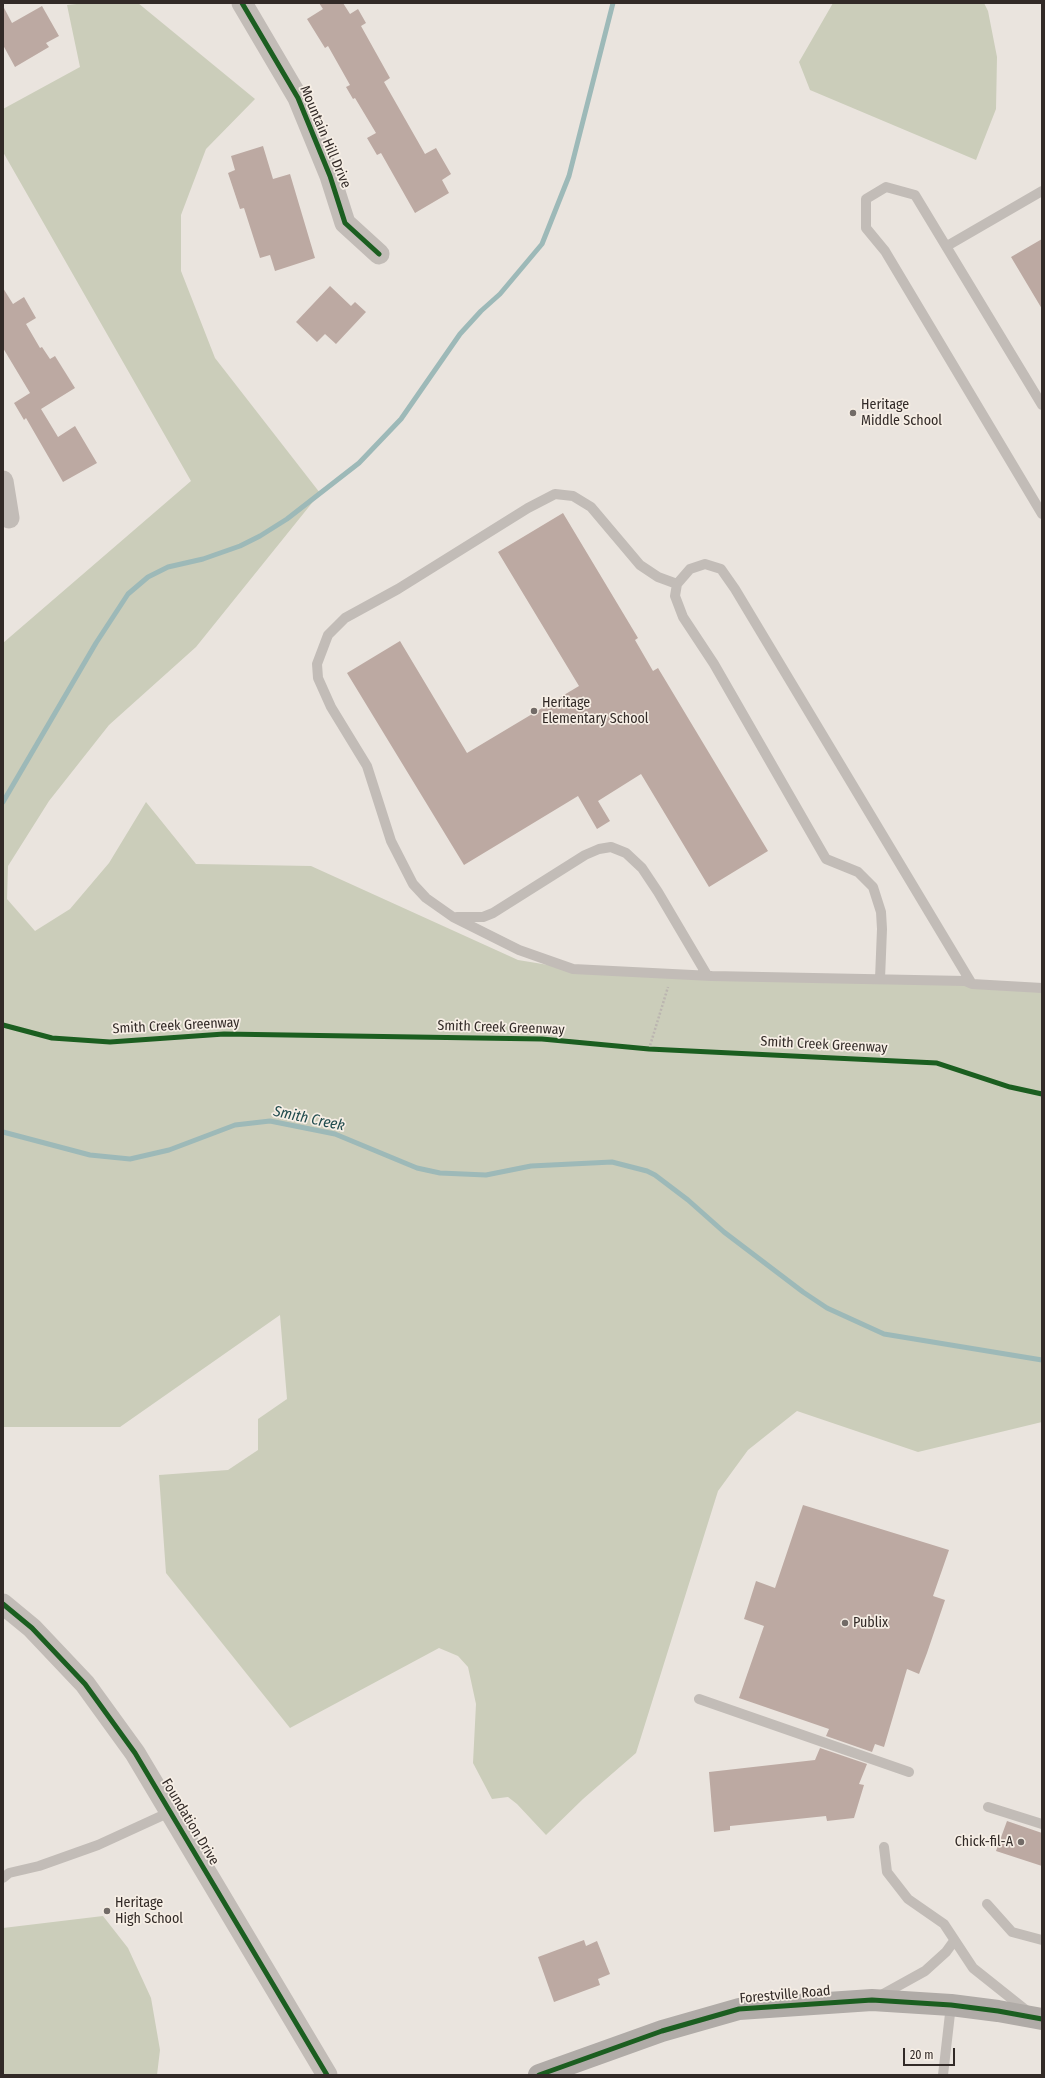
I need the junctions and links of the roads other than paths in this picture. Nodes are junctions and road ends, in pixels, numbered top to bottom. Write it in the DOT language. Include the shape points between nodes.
graph roads {
  1 [pos="242,3"];
  2 [pos="1042,191"];
  3 [pos="947,246"];
  4 [pos="378,254"];
  5 [pos="1042,406"];
  6 [pos="3,481"];
  7 [pos="1042,514"];
  8 [pos="9,518"];
  9 [pos="677,584"];
  10 [pos="453,917"];
  11 [pos="706,975"];
  12 [pos="880,979"];
  13 [pos="972,984"];
  14 [pos="1042,988"];
  15 [pos="3,1604"];
  16 [pos="699,1699"];
  17 [pos="909,1772"];
  18 [pos="988,1807"];
  19 [pos="170,1812"];
  20 [pos="1042,1824"];
  21 [pos="884,1847"];
  22 [pos="5,1873"];
  23 [pos="987,1904"];
  24 [pos="954,1940"];
  25 [pos="1042,1940"];
  26 [pos="872,2000"];
  27 [pos="952,2005"];
  28 [pos="1038,2018"];
  29 [pos="327,2075"];
  30 [pos="539,2075"];
  31 [pos="943,2075"];
  1 -- 4 [label="street, Mountain Hill Drive" via="298,98 330,176 345,223"];
  2 -- 3 [label="lane"];
  3 -- 5 [label="lane"];
  3 -- 7 [label="lane" via="915,195 886,187 866,199 866,228 885,251"];
  6 -- 8 [label="street"];
  9 -- 10 [label="lane" via="658,577 640,565 591,507 573,496 555,494 345,618 328,635 317,664 318,678 325,696 368,766 391,841 413,884 426,898"];
  9 -- 12 [label="lane" via="675,596 683,616 714,664 826,859 858,872 873,887 881,912"];
  9 -- 13 [label="lane" via="690,569 705,564 720,569 748,610"];
  10 -- 11 [label="lane" via="519,950 572,969"];
  10 -- 11 [label="lane" via="483,917 493,913 585,855 599,849 611,848 626,853 642,868 656,887"];
  11 -- 12 [label="lane"];
  12 -- 13 [label="lane" via="965,981"];
  13 -- 14 [label="lane"];
  15 -- 19 [label="street, Foundation Drive" via="32,1628 85,1684 135,1753"];
  16 -- 17 [label="lane"];
  18 -- 20 [label="lane"];
  19 -- 22 [label="lane" via="98,1845 39,1866"];
  19 -- 29 [label="street, Foundation Drive"];
  21 -- 24 [label="lane" via="887,1872 908,1899 944,1924"];
  23 -- 25 [label="lane" via="1012,1932"];
  24 -- 26 [label="lane" via="946,1952 925,1971"];
  24 -- 28 [label="lane" via="973,1968"];
  26 -- 27 [label="main road, Forestville Road"];
  26 -- 30 [label="main road, Forestville Road" via="739,2009 662,2031"];
  27 -- 28 [label="main road, Forestville Road"];
  27 -- 31 [label="lane"];
}
